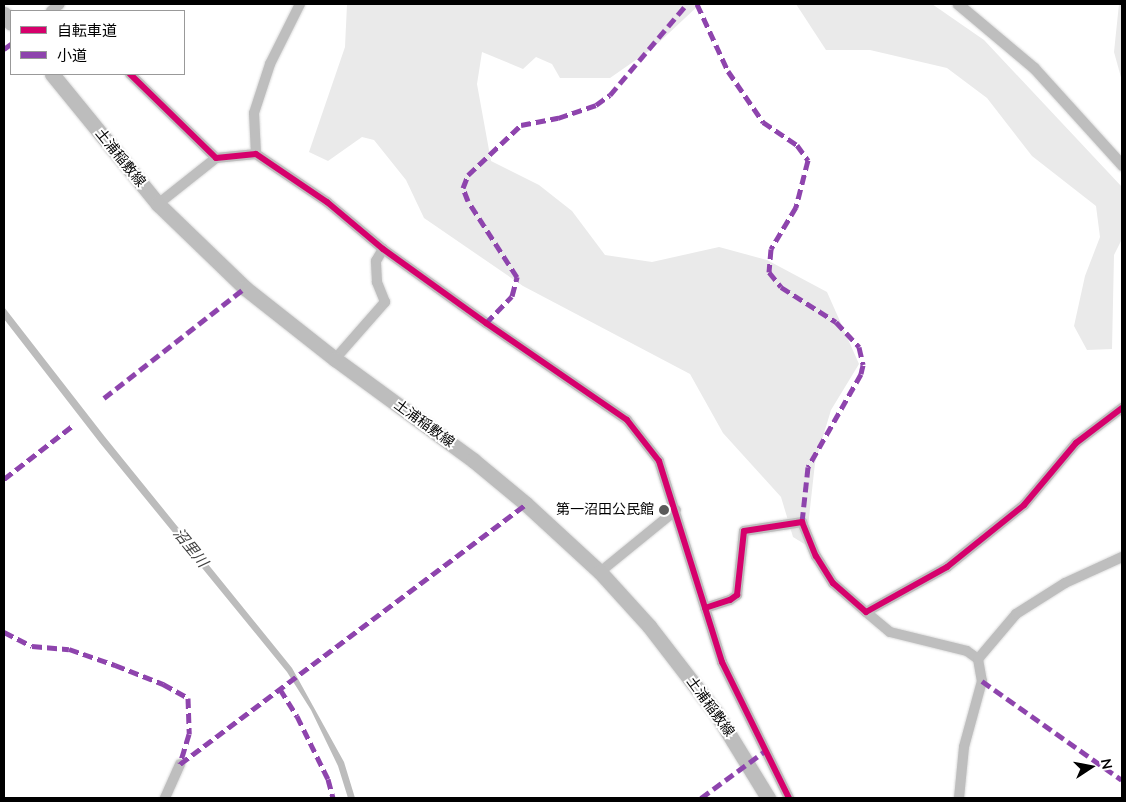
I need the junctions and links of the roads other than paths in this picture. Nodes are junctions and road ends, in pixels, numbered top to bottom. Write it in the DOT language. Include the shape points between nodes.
graph roads {
  1 [pos="300,4"];
  2 [pos="958,4"];
  3 [pos="53,75"];
  4 [pos="131,75"];
  5 [pos="256,154"];
  6 [pos="216,158"];
  7 [pos="1122,165"];
  8 [pos="158,204"];
  9 [pos="383,249"];
  10 [pos="335,359"];
  11 [pos="1122,408"];
  12 [pos="676,510"];
  13 [pos="1122,556"];
  14 [pos="600,572"];
  15 [pos="706,608"];
  16 [pos="866,612"];
  17 [pos="978,659"];
  18 [pos="180,764"];
  19 [pos="165,798"];
  20 [pos="768,798"];
  21 [pos="789,798"];
  22 [pos="959,798"];
  1 -- 5 [label="street" via="270,64 254,113"];
  2 -- 7 [label="street" via="1034,68"];
  3 -- 8 [label="main road, 土浦稲敷線"];
  4 -- 6 [label="street"];
  5 -- 6 [label="street"];
  5 -- 9 [label="street" via="327,202"];
  6 -- 8 [label="street"];
  8 -- 10 [label="main road, 土浦稲敷線" via="245,288"];
  9 -- 10 [label="street" via="376,261 377,282 385,302"];
  9 -- 12 [label="street" via="627,420 658,461"];
  10 -- 14 [label="main road, 土浦稲敷線" via="473,460"];
  11 -- 16 [label="street" via="1076,443 1024,505 947,567"];
  12 -- 14 [label="street"];
  12 -- 15 [label="street"];
  13 -- 17 [label="street" via="1065,583 1016,614"];
  14 -- 20 [label="main road, 土浦稲敷線" via="649,626 716,713"];
  15 -- 16 [label="street" via="736,595 744,531 802,522 832,583"];
  15 -- 21 [label="street" via="732,685"];
  16 -- 17 [label="street" via="890,632 967,651"];
  17 -- 22 [label="street" via="982,680 964,747"];
  18 -- 19 [label="street"];
}
